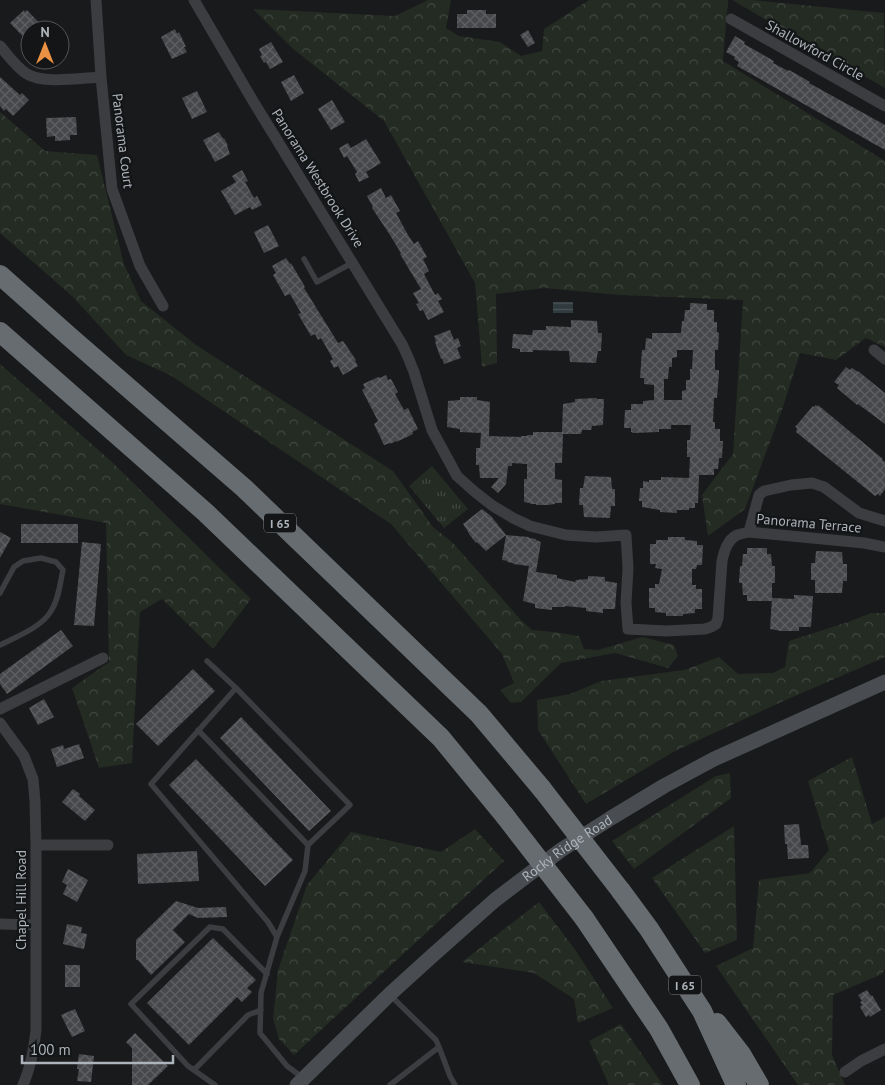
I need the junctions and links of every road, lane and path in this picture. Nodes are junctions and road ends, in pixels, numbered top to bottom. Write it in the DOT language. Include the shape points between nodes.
graph roads {
  1 [pos="96,0"];
  2 [pos="194,0"];
  3 [pos="731,19"];
  4 [pos="0,46"];
  5 [pos="101,77"];
  6 [pos="885,106"];
  7 [pos="304,259"];
  8 [pos="352,263"];
  9 [pos="0,274"];
  10 [pos="163,306"];
  11 [pos="0,332"];
  12 [pos="874,350"];
  13 [pos="885,359"];
  14 [pos="414,372"];
  15 [pos="884,520"];
  16 [pos="749,532"];
  17 [pos="885,547"];
  18 [pos="0,593"];
  19 [pos="0,645"];
  20 [pos="103,658"];
  21 [pos="207,661"];
  22 [pos="885,682"];
  23 [pos="236,688"];
  24 [pos="0,709"];
  25 [pos="0,723"];
  26 [pos="198,730"];
  27 [pos="5,736"];
  28 [pos="36,845"];
  29 [pos="108,845"];
  30 [pos="308,845"];
  31 [pos="0,924"];
  32 [pos="36,924"];
  33 [pos="278,937"];
  34 [pos="664,952"];
  35 [pos="267,974"];
  36 [pos="390,994"];
  37 [pos="642,1006"];
  38 [pos="261,1010"];
  39 [pos="439,1047"];
  40 [pos="885,1049"];
  41 [pos="194,1070"];
  42 [pos="845,1072"];
  43 [pos="300,1082"];
  44 [pos="22,1085"];
  45 [pos="215,1085"];
  46 [pos="390,1085"];
  47 [pos="455,1085"];
  48 [pos="679,1085"];
  49 [pos="690,1085"];
  50 [pos="736,1085"];
  51 [pos="759,1085"];
  1 -- 5 [label="street, Panorama Court"];
  2 -- 8 [label="street, Panorama Westbrook Drive"];
  3 -- 6 [label="street, Shallowford Circle"];
  4 -- 5 [label="street" via="21,69 38,79"];
  5 -- 10 [label="street, Panorama Court" via="112,189 140,266"];
  7 -- 8 [label="lane" via="317,282"];
  8 -- 14 [label="street, Panorama Westbrook Drive" via="402,344"];
  9 -- 34 [label="highway, I 65, bridge" via="251,495 478,714 542,789"];
  11 -- 37 [label="highway, bridge" via="206,512 441,738 584,918"];
  12 -- 13 [label="street"];
  14 -- 16 [label="street, Panorama Terrace" via="432,430 457,476 493,506 530,526 566,535 626,536 628,629 666,631 716,624 724,552 735,536"];
  15 -- 16 [label="street" via="859,513 824,487 812,483 764,491 759,495"];
  16 -- 17 [label="street, Panorama Terrace"];
  18 -- 19 [label="lane" via="14,567 23,561 41,558 56,562 63,570 47,618"];
  20 -- 24 [label="street"];
  21 -- 23 [label="lane"];
  22 -- 36 [label="main road, Rocky Ridge Road" via="714,759 560,850 495,900"];
  23 -- 26 [label="lane"];
  23 -- 30 [label="lane" via="350,805"];
  25 -- 27 [label="street, Chapel Hill Road"];
  26 -- 30 [label="lane"];
  26 -- 33 [label="lane" via="151,784"];
  27 -- 28 [label="street, Chapel Hill Road" via="24,756 33,778"];
  28 -- 29 [label="street"];
  28 -- 32 [label="street, Chapel Hill Road"];
  30 -- 33 [label="lane" via="305,871"];
  31 -- 32 [label="street"];
  32 -- 44 [label="street, Chapel Hill Road" via="36,1030 29,1072"];
  33 -- 35 [label="lane"];
  34 -- 50 [label="highway, I 65" via="702,1011"];
  34 -- 51 [label="highway" via="741,1054"];
  35 -- 38 [label="lane" via="261,993"];
  35 -- 41 [label="lane" via="223,929 210,927 131,1004"];
  36 -- 39 [label="lane" via="436,1040"];
  36 -- 43 [label="main road, Rocky Ridge Road"];
  37 -- 48 [label="highway"];
  37 -- 49 [label="highway" via="659,1029"];
  38 -- 41 [label="lane" via="248,1015"];
  38 -- 43 [label="lane" via="260,1033"];
  39 -- 46 [label="lane"];
  39 -- 47 [label="lane"];
  40 -- 42 [label="street"];
  41 -- 45 [label="lane"];
}
